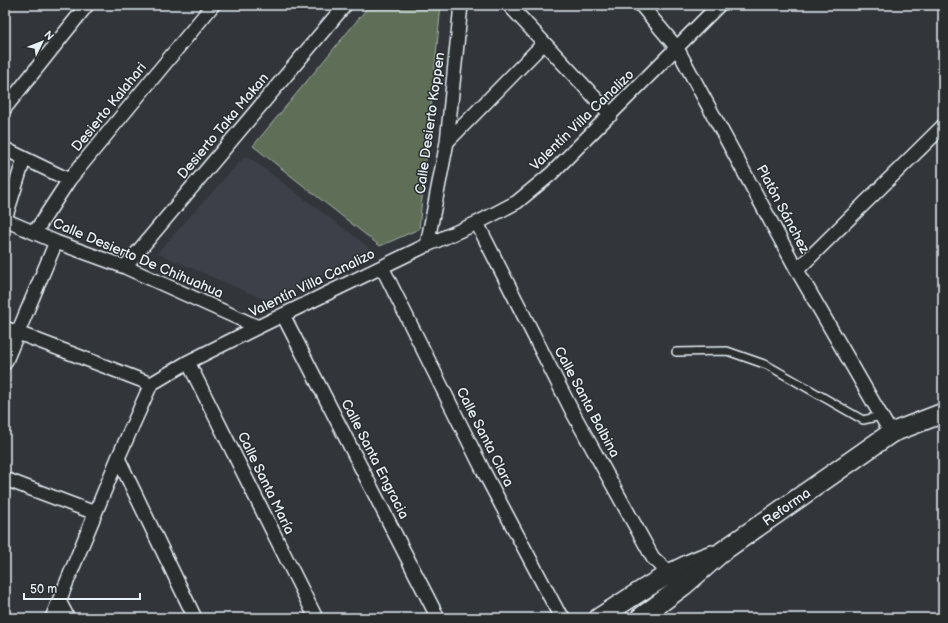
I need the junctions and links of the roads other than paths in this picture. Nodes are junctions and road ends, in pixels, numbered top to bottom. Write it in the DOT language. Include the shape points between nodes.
graph roads {
  1 [pos="87,5"];
  2 [pos="213,5"];
  3 [pos="345,5"];
  4 [pos="461,5"];
  5 [pos="509,5"];
  6 [pos="641,5"];
  7 [pos="719,5"];
  8 [pos="544,43"];
  9 [pos="677,48"];
  10 [pos="5,108"];
  11 [pos="611,115"];
  12 [pos="943,126"];
  13 [pos="447,142"];
  14 [pos="5,149"];
  15 [pos="24,159"];
  16 [pos="70,180"];
  17 [pos="5,219"];
  18 [pos="477,223"];
  19 [pos="35,232"];
  20 [pos="56,242"];
  21 [pos="427,245"];
  22 [pos="125,267"];
  23 [pos="382,267"];
  24 [pos="797,270"];
  25 [pos="283,315"];
  26 [pos="258,327"];
  27 [pos="5,328"];
  28 [pos="18,333"];
  29 [pos="676,352"];
  30 [pos="188,362"];
  31 [pos="5,363"];
  32 [pos="151,384"];
  33 [pos="943,413"];
  34 [pos="881,416"];
  35 [pos="891,433"];
  36 [pos="118,458"];
  37 [pos="5,479"];
  38 [pos="95,513"];
  39 [pos="676,580"];
  40 [pos="59,601"];
  41 [pos="52,618"];
  42 [pos="68,618"];
  43 [pos="196,618"];
  44 [pos="316,618"];
  45 [pos="438,618"];
  46 [pos="564,618"];
  47 [pos="599,618"];
  48 [pos="640,618"];
  1 -- 10 [label="street"];
  2 -- 16 [label="street, Desierto Kalahari"];
  3 -- 22 [label="street, Desierto Taka Makan"];
  4 -- 13 [label="street, Calle Desierto Koppen"];
  5 -- 8 [label="street"];
  6 -- 9 [label="street, Platón Sánchez"];
  7 -- 9 [label="street, Valentín Villa Canalizo"];
  8 -- 11 [label="street"];
  8 -- 13 [label="street"];
  9 -- 11 [label="street, Valentín Villa Canalizo"];
  9 -- 24 [label="street, Platón Sánchez"];
  11 -- 18 [label="street, Valentín Villa Canalizo" via="534,190"];
  12 -- 24 [label="street"];
  13 -- 21 [label="street, Calle Desierto Koppen"];
  14 -- 15 [label="street"];
  15 -- 16 [label="street"];
  15 -- 17 [label="street"];
  16 -- 19 [label="street, Desierto Kalahari"];
  17 -- 19 [label="street, Calle Desierto De Chihuahua"];
  18 -- 21 [label="street, Valentín Villa Canalizo"];
  18 -- 39 [label="street, Calle Santa Balbina" via="573,413 653,558"];
  19 -- 20 [label="street, Calle Desierto De Chihuahua"];
  20 -- 22 [label="street, Calle Desierto De Chihuahua"];
  20 -- 28 [label="street"];
  21 -- 23 [label="street, Valentín Villa Canalizo"];
  22 -- 26 [label="street, Calle Desierto De Chihuahua"];
  23 -- 25 [label="street, Valentín Villa Canalizo"];
  23 -- 46 [label="street, Calle Santa Clara" via="485,474 558,612"];
  24 -- 34 [label="street, Platón Sánchez"];
  25 -- 26 [label="street, Valentín Villa Canalizo"];
  25 -- 45 [label="street, Calle Santa Engracia"];
  26 -- 30 [label="street, Valentín Villa Canalizo"];
  27 -- 28 [label="street"];
  28 -- 31 [label="street"];
  28 -- 32 [label="street"];
  29 -- 34 [label="lane" via="727,351 767,365 864,420"];
  30 -- 32 [label="street, Valentín Villa Canalizo"];
  30 -- 44 [label="street, Calle Santa María"];
  32 -- 36 [label="street"];
  33 -- 35 [label="street, Reforma"];
  34 -- 35 [label="street, Platón Sánchez"];
  35 -- 39 [label="street, Reforma" via="722,551 693,561"];
  36 -- 38 [label="street"];
  36 -- 43 [label="street"];
  37 -- 38 [label="street"];
  38 -- 40 [label="street"];
  39 -- 47 [label="street"];
  39 -- 48 [label="street"];
  40 -- 41 [label="street"];
  40 -- 42 [label="street"];
}
